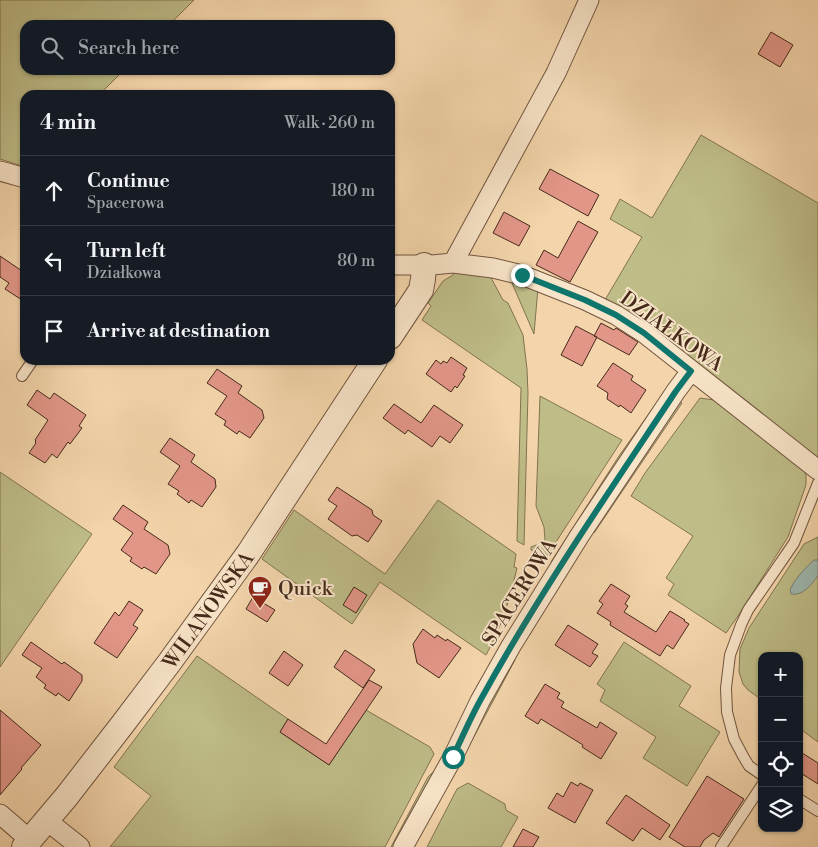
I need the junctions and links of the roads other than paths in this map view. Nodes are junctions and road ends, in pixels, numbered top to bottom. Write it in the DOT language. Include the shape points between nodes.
graph roads {
  1 [pos="589,0"];
  2 [pos="0,171"];
  3 [pos="20,177"];
  4 [pos="453,263"];
  5 [pos="395,265"];
  6 [pos="424,265"];
  7 [pos="395,329"];
  8 [pos="30,365"];
  9 [pos="372,365"];
  10 [pos="691,371"];
  11 [pos="22,376"];
  12 [pos="818,470"];
  13 [pos="818,483"];
  14 [pos="758,772"];
  15 [pos="761,787"];
  16 [pos="803,802"];
  17 [pos="818,811"];
  18 [pos="0,814"];
  19 [pos="46,820"];
  20 [pos="27,844"];
  21 [pos="80,847"];
  22 [pos="404,847"];
  23 [pos="721,847"];
  1 -- 4 [label="street" via="556,73"];
  2 -- 3 [label="street"];
  4 -- 6 [label="street, DZIAŁKOWA"];
  4 -- 10 [label="street, DZIAŁKOWA" via="522,275 585,300 644,333"];
  5 -- 6 [label="street, DZIAŁKOWA"];
  6 -- 7 [label="street" via="421,290"];
  8 -- 11 [label="lane"];
  9 -- 19 [label="street, WILANOWSKA" via="248,554 116,733"];
  10 -- 12 [label="street, DZIAŁKOWA"];
  10 -- 22 [label="street, SPACEROWA" via="580,535 511,646"];
  13 -- 14 [label="lane" via="794,543 748,610 730,655 727,712 734,739 750,766"];
  15 -- 23 [label="lane"];
  16 -- 17 [label="lane"];
  18 -- 20 [label="street"];
  19 -- 20 [label="street, WILANOWSKA"];
  19 -- 21 [label="street"];
}
